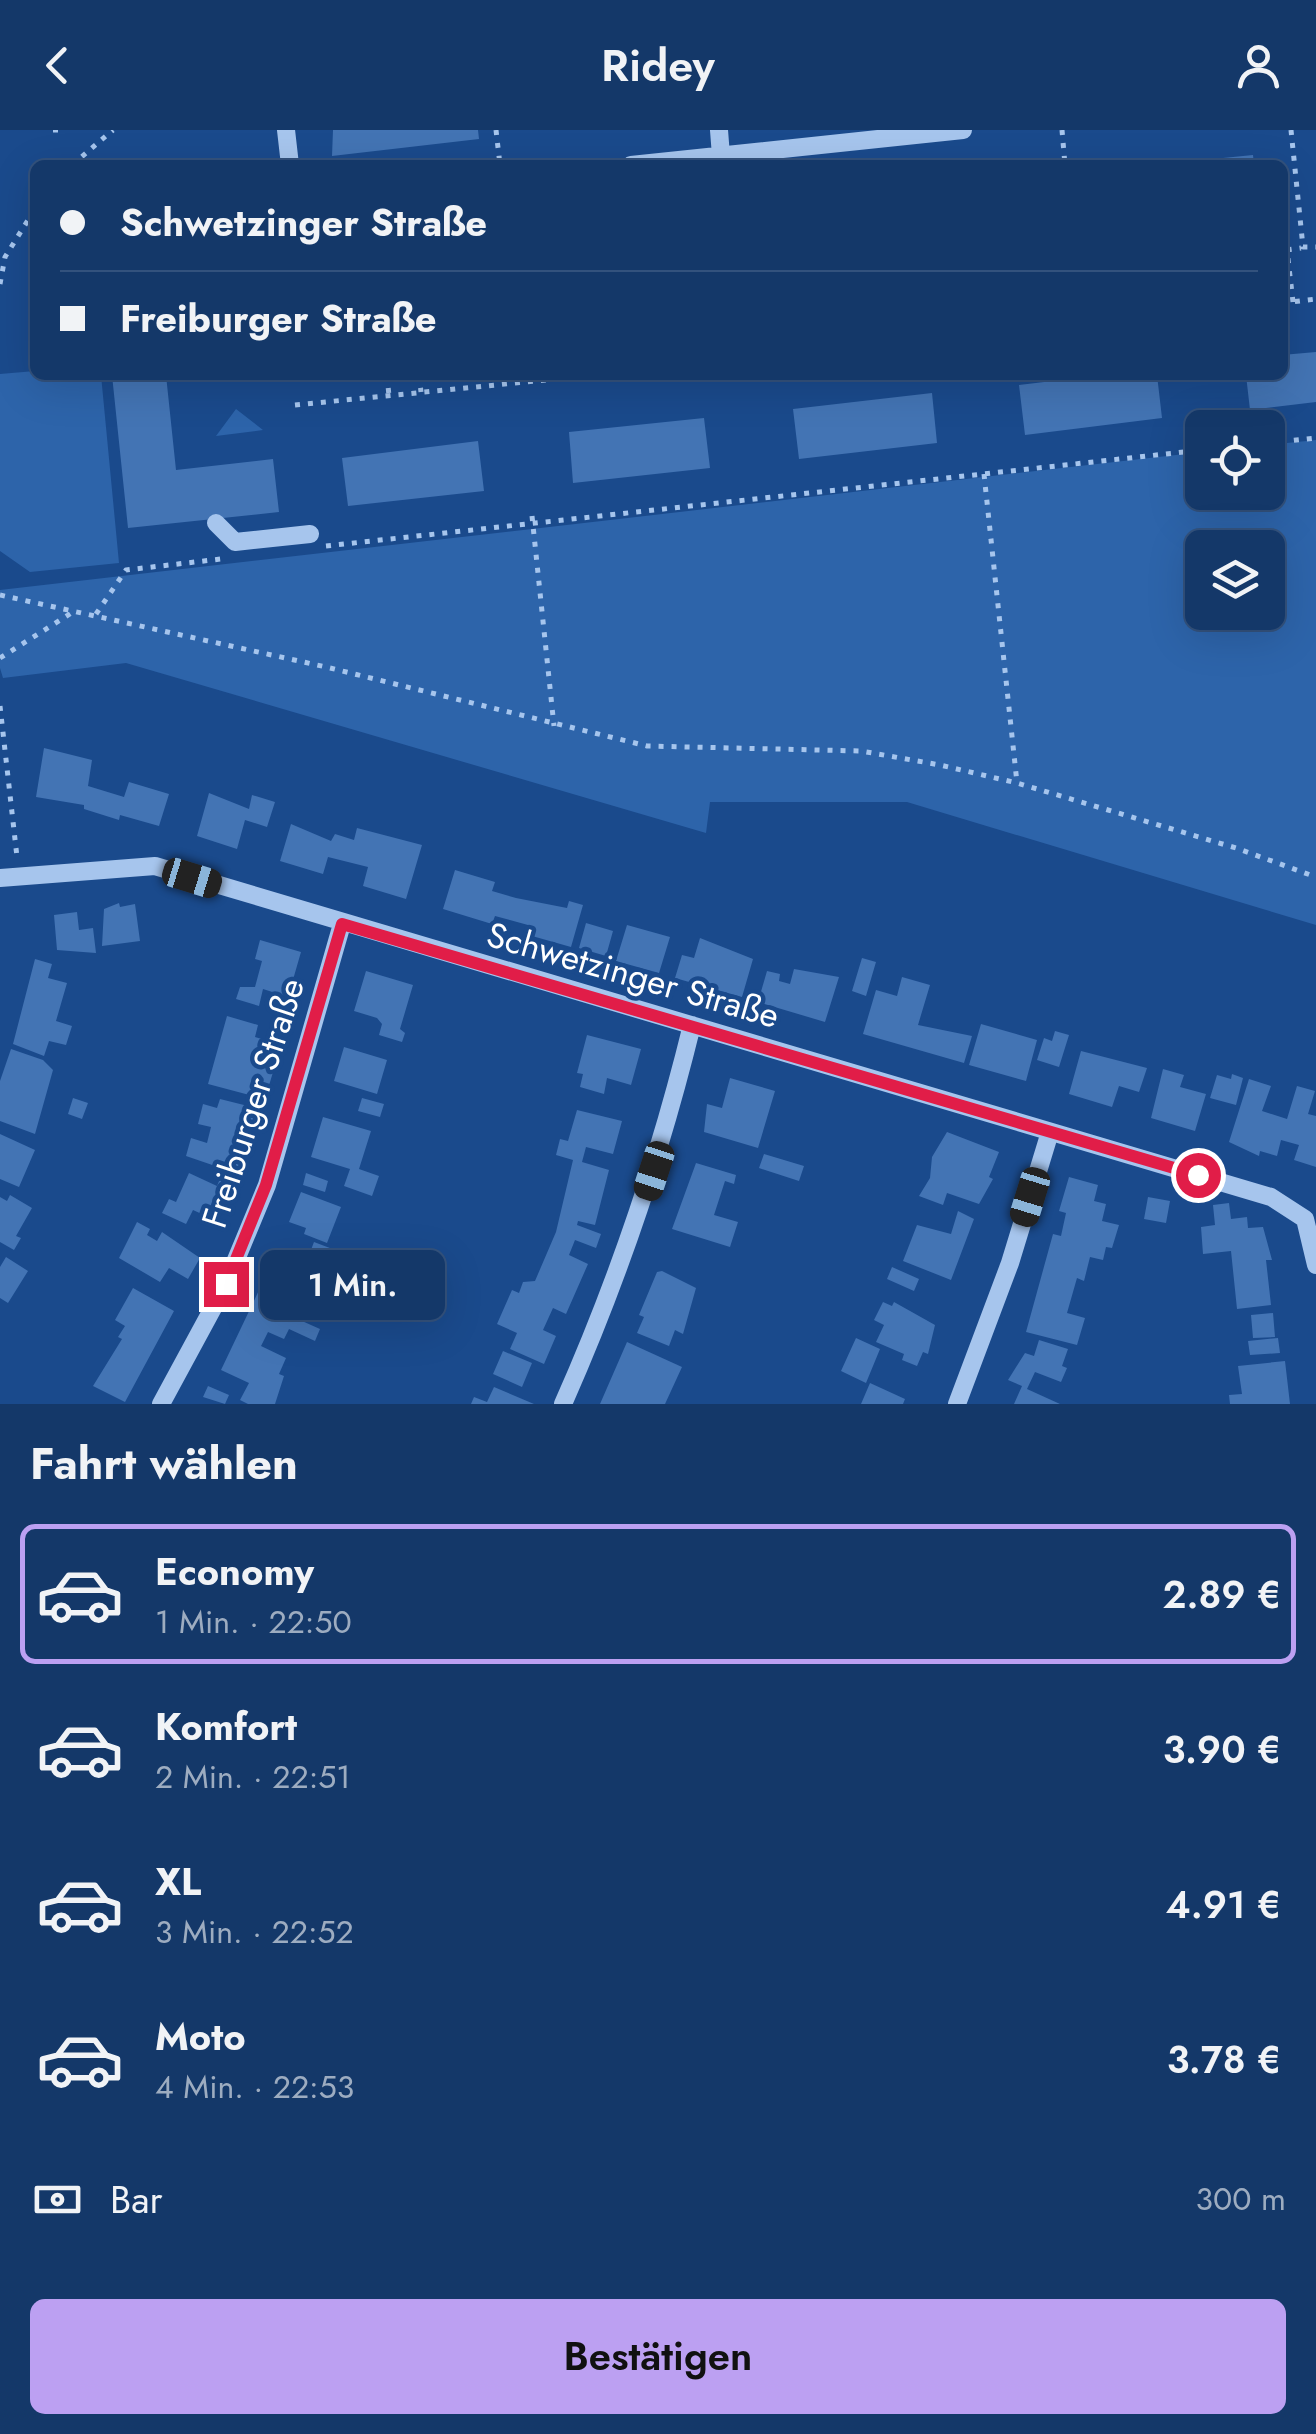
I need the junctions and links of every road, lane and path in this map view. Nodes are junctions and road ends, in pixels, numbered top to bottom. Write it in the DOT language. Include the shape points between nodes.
graph roads {
  1 [pos="54,130"];
  2 [pos="65,130"];
  3 [pos="113,130"];
  4 [pos="286,130"];
  5 [pos="496,130"];
  6 [pos="719,130"];
  7 [pos="963,130"];
  8 [pos="1062,130"];
  9 [pos="1290,130"];
  10 [pos="720,156"];
  11 [pos="78,160"];
  12 [pos="289,160"];
  13 [pos="499,160"];
  14 [pos="680,160"];
  15 [pos="1065,160"];
  16 [pos="30,217"];
  17 [pos="1316,247"];
  18 [pos="0,248"];
  19 [pos="1301,248"];
  20 [pos="1288,250"];
  21 [pos="5,257"];
  22 [pos="1288,260"];
  23 [pos="0,284"];
  24 [pos="1316,299"];
  25 [pos="1288,302"];
  26 [pos="1292,302"];
  27 [pos="386,380"];
  28 [pos="420,380"];
  29 [pos="545,380"];
  30 [pos="421,392"];
  31 [pos="388,396"];
  32 [pos="295,405"];
  33 [pos="1316,438"];
  34 [pos="1285,441"];
  35 [pos="1185,452"];
  36 [pos="986,472"];
  37 [pos="757,491"];
  38 [pos="758,500"];
  39 [pos="532,516"];
  40 [pos="216,523"];
  41 [pos="533,524"];
  42 [pos="311,540"];
  43 [pos="237,556"];
  44 [pos="0,595"];
  45 [pos="75,610"];
  46 [pos="96,614"];
  47 [pos="0,658"];
  48 [pos="0,706"];
  49 [pos="554,726"];
  50 [pos="1017,783"];
  51 [pos="1316,877"];
  52 [pos="5,882"];
  53 [pos="342,924"];
  54 [pos="692,1025"];
  55 [pos="1050,1132"];
  56 [pos="1316,1265"];
  57 [pos="161,1404"];
  58 [pos="564,1404"];
  59 [pos="957,1404"];
  1 -- 2 [label="path"];
  3 -- 11 [label="path"];
  4 -- 12 [label="street"];
  5 -- 13 [label="path"];
  6 -- 10 [label="street"];
  7 -- 10 [label="street"];
  8 -- 15 [label="path"];
  9 -- 17 [label="path" via="1303,248"];
  10 -- 14 [label="street"];
  16 -- 21 [label="path"];
  18 -- 21 [label="path"];
  19 -- 20 [label="path"];
  21 -- 23 [label="path"];
  22 -- 26 [label="path"];
  24 -- 26 [label="path"];
  25 -- 26 [label="path"];
  27 -- 31 [label="path"];
  28 -- 30 [label="path"];
  29 -- 30 [label="path"];
  30 -- 31 [label="path"];
  31 -- 32 [label="path"];
  33 -- 34 [label="path"];
  35 -- 36 [label="path"];
  36 -- 38 [label="path"];
  36 -- 50 [label="path"];
  37 -- 38 [label="path"];
  38 -- 41 [label="path"];
  39 -- 41 [label="path"];
  40 -- 42 [label="street" via="236,542"];
  41 -- 42 [label="path"];
  41 -- 49 [label="path"];
  43 -- 46 [label="path" via="126,570"];
  44 -- 45 [label="path"];
  45 -- 46 [label="path"];
  45 -- 47 [label="path"];
  46 -- 49 [label="path"];
  48 -- 52 [label="path"];
  49 -- 50 [label="path" via="648,746 861,751"];
  50 -- 51 [label="path"];
  52 -- 53 [label="street, Schwetzinger Straße" via="155,866"];
  53 -- 54 [label="street, Schwetzinger Straße"];
  53 -- 57 [label="street, Freiburger Straße" via="266,1185 226,1284"];
  54 -- 55 [label="street, Schwetzinger Straße"];
  54 -- 58 [label="street" via="625,1259"];
  55 -- 56 [label="street, Schwetzinger Straße" via="1271,1197 1305,1219"];
  55 -- 59 [label="street"];
}
